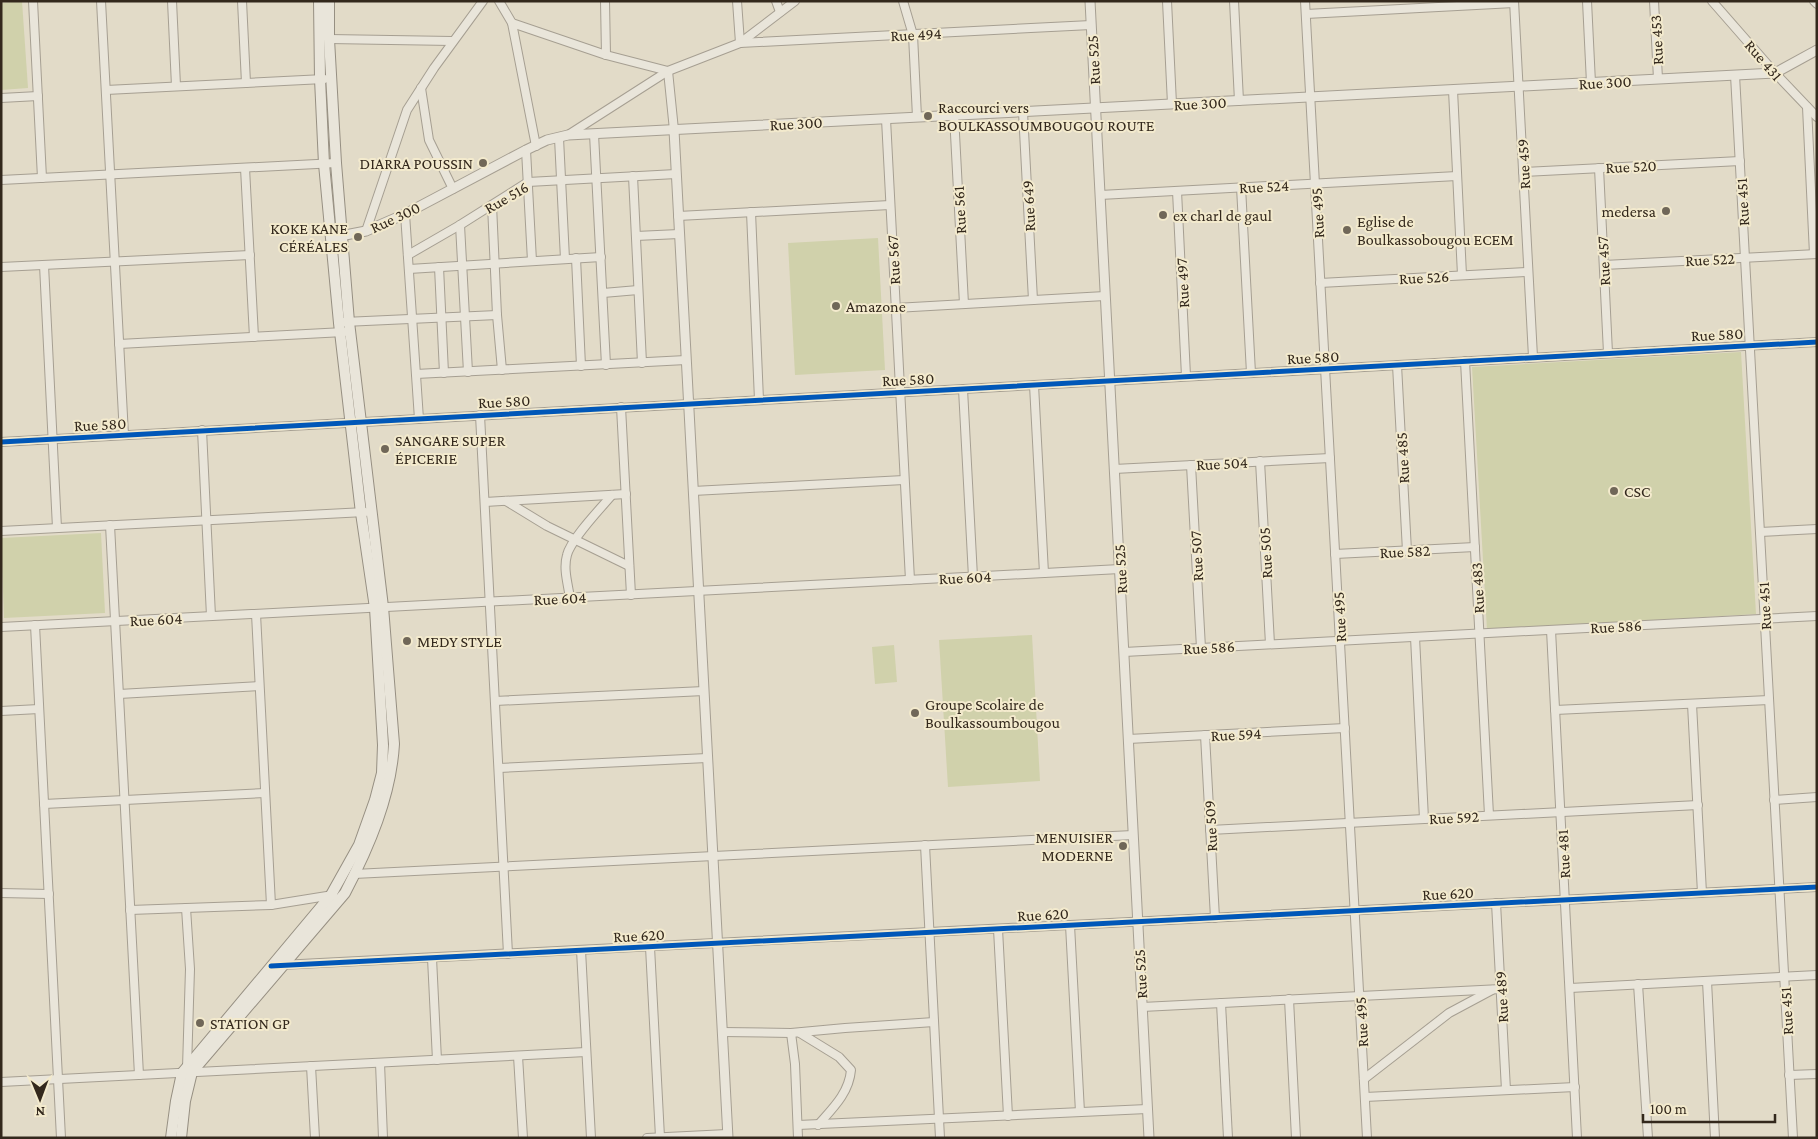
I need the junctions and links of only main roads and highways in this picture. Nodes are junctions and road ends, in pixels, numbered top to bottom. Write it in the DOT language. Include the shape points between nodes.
graph roads {
  1 [pos="319,1"];
  2 [pos="329,1"];
  3 [pos="336,237"];
  4 [pos="379,607"];
  5 [pos="187,1071"];
  6 [pos="172,1138"];
  7 [pos="181,1138"];
  1 -- 3 [label="main road" via="324,164"];
  2 -- 3 [label="main road"];
  3 -- 4 [label="main road"];
  4 -- 5 [label="main road" via="382,773 358,845 331,895"];
  4 -- 5 [label="main road" via="394,744 383,803 374,828 344,893 284,965"];
  5 -- 6 [label="main road" via="176,1101"];
  5 -- 7 [label="main road"];
}
